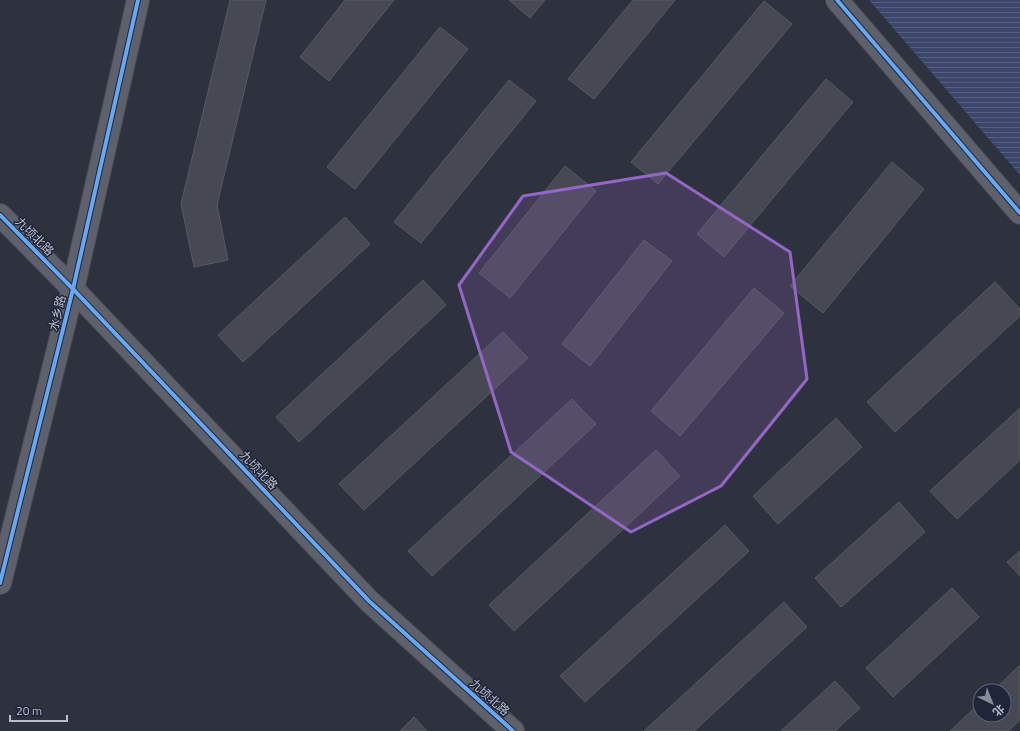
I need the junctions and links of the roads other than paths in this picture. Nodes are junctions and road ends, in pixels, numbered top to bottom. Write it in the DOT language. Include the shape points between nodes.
graph roads {
  1 [pos="138,0"];
  2 [pos="837,0"];
  3 [pos="1020,212"];
  4 [pos="0,215"];
  5 [pos="73,289"];
  6 [pos="0,583"];
  7 [pos="513,731"];
  1 -- 5 [label="street, 水乡路"];
  2 -- 3 [label="street"];
  4 -- 5 [label="street, 九顷北路"];
  5 -- 6 [label="street, 水乡路"];
  5 -- 7 [label="street, 九顷北路" via="369,601"];
}
